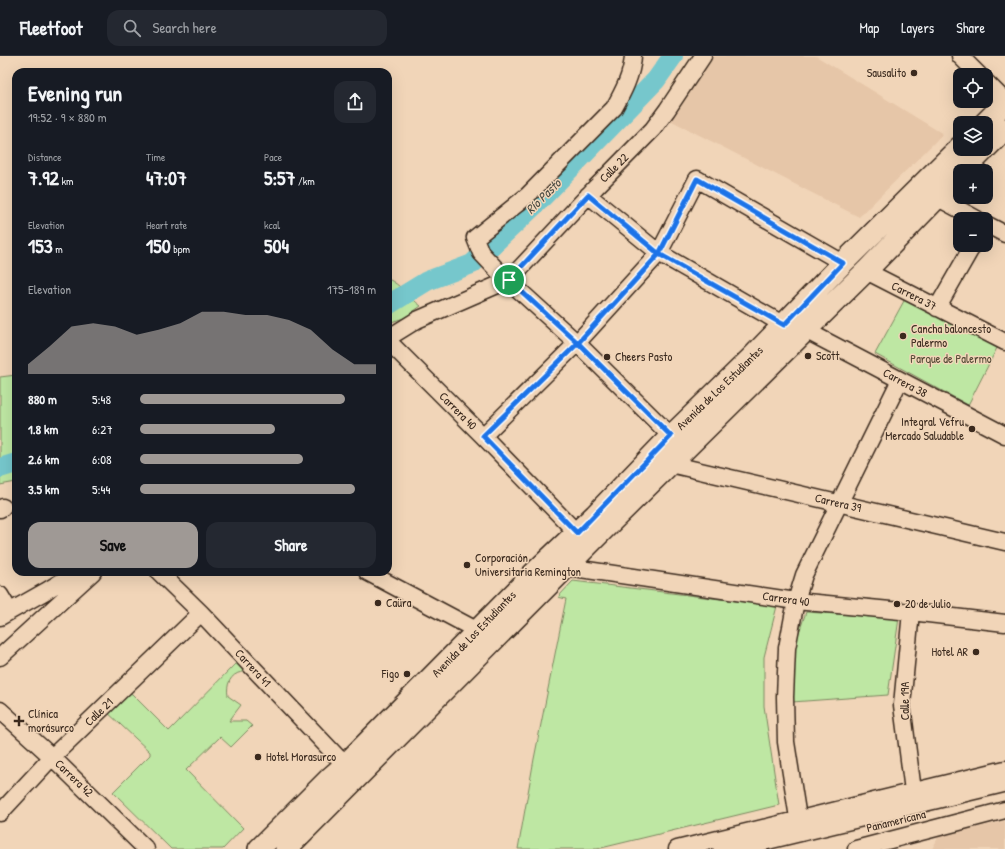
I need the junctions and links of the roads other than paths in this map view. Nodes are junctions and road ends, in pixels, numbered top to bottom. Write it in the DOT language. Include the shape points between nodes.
graph roads {
  1 [pos="633,56"];
  2 [pos="703,56"];
  3 [pos="960,56"];
  4 [pos="972,68"];
  5 [pos="993,89"];
  6 [pos="1005,102"];
  7 [pos="992,116"];
  8 [pos="1005,129"];
  9 [pos="993,142"];
  10 [pos="969,156"];
  11 [pos="960,160"];
  12 [pos="953,182"];
  13 [pos="592,191"];
  14 [pos="938,198"];
  15 [pos="964,212"];
  16 [pos="993,228"];
  17 [pos="1005,234"];
  18 [pos="969,252"];
  19 [pos="659,254"];
  20 [pos="843,263"];
  21 [pos="866,271"];
  22 [pos="504,276"];
  23 [pos="937,308"];
  24 [pos="784,325"];
  25 [pos="805,330"];
  26 [pos="392,336"];
  27 [pos="1005,342"];
  28 [pos="578,343"];
  29 [pos="392,345"];
  30 [pos="760,363"];
  31 [pos="900,380"];
  32 [pos="1005,434"];
  33 [pos="483,436"];
  34 [pos="671,436"];
  35 [pos="670,464"];
  36 [pos="839,503"];
  37 [pos="577,533"];
  38 [pos="1005,542"];
  39 [pos="567,566"];
  40 [pos="71,576"];
  41 [pos="89,576"];
  42 [pos="163,576"];
  43 [pos="375,576"];
  44 [pos="0,595"];
  45 [pos="796,601"];
  46 [pos="910,612"];
  47 [pos="5,613"];
  48 [pos="201,613"];
  49 [pos="1005,623"];
  50 [pos="478,631"];
  51 [pos="0,657"];
  52 [pos="0,710"];
  53 [pos="52,757"];
  54 [pos="345,765"];
  55 [pos="1005,769"];
  56 [pos="1005,781"];
  57 [pos="913,791"];
  58 [pos="1005,794"];
  59 [pos="1005,810"];
  60 [pos="0,813"];
  61 [pos="798,818"];
  62 [pos="146,849"];
  63 [pos="259,849"];
  64 [pos="286,849"];
  65 [pos="677,849"];
  66 [pos="724,849"];
  67 [pos="787,849"];
  68 [pos="856,849"];
  1 -- 22 [label="street" via="632,67 614,108 527,196 475,238 481,253"];
  2 -- 13 [label="street, Calle 22" via="653,129"];
  3 -- 4 [label="street"];
  5 -- 6 [label="street"];
  6 -- 7 [label="main road"];
  8 -- 9 [label="main road, Avenida de Los Estudiantes"];
  10 -- 11 [label="main road, Avenida de Los Estudiantes"];
  11 -- 20 [label="main road, Avenida de Los Estudiantes"];
  12 -- 14 [label="main road, Avenida de Los Estudiantes"];
  13 -- 19 [label="street"];
  13 -- 22 [label="street, Calle 22"];
  14 -- 15 [label="street"];
  14 -- 21 [label="main road, Avenida de Los Estudiantes"];
  16 -- 17 [label="street"];
  18 -- 23 [label="street"];
  19 -- 20 [label="street" via="697,179"];
  19 -- 24 [label="street"];
  19 -- 28 [label="street"];
  20 -- 24 [label="main road, Avenida de Los Estudiantes"];
  21 -- 23 [label="street, Carrera 37"];
  21 -- 25 [label="main road, Avenida de Los Estudiantes"];
  22 -- 26 [label="street, Calle 22"];
  22 -- 28 [label="street"];
  23 -- 27 [label="street, Carrera 37"];
  24 -- 30 [label="main road, Avenida de Los Estudiantes"];
  25 -- 30 [label="main road, Avenida de Los Estudiantes"];
  25 -- 31 [label="street, Carrera 38"];
  28 -- 33 [label="street"];
  28 -- 34 [label="street"];
  29 -- 33 [label="street, Carrera 40"];
  30 -- 34 [label="main road, Avenida de Los Estudiantes"];
  30 -- 35 [label="main road, Avenida de Los Estudiantes"];
  31 -- 32 [label="street, Carrera 38"];
  31 -- 36 [label="street"];
  33 -- 37 [label="street, Carrera 40"];
  34 -- 37 [label="main road, Avenida de Los Estudiantes"];
  35 -- 36 [label="street, Carrera 39"];
  35 -- 39 [label="main road, Avenida de Los Estudiantes"];
  36 -- 38 [label="street, Carrera 39"];
  36 -- 45 [label="street" via="804,575"];
  37 -- 50 [label="main road, Avenida de Los Estudiantes"];
  39 -- 45 [label="street, Carrera 40"];
  39 -- 64 [label="main road, Avenida de Los Estudiantes"];
  40 -- 47 [label="street"];
  41 -- 51 [label="street"];
  42 -- 48 [label="street, Carrera 41"];
  43 -- 50 [label="street"];
  44 -- 47 [label="street"];
  45 -- 46 [label="street, Carrera 40"];
  45 -- 61 [label="street" via="787,648 785,697 786,742"];
  46 -- 49 [label="street, Carrera 40"];
  46 -- 57 [label="street, Calle 19A" via="902,705"];
  48 -- 53 [label="street, Calle 21"];
  48 -- 54 [label="street, Carrera 41"];
  50 -- 54 [label="main road, Avenida de Los Estudiantes"];
  52 -- 53 [label="street, Carrera 42"];
  53 -- 60 [label="street, Calle 21"];
  53 -- 62 [label="street, Carrera 42"];
  54 -- 63 [label="main road, Avenida de Los Estudiantes"];
  55 -- 57 [label="street"];
  56 -- 66 [label="main road"];
  57 -- 61 [label="street"];
  58 -- 67 [label="main road, Panamericana"];
  59 -- 68 [label="street"];
  61 -- 65 [label="street"];
}
